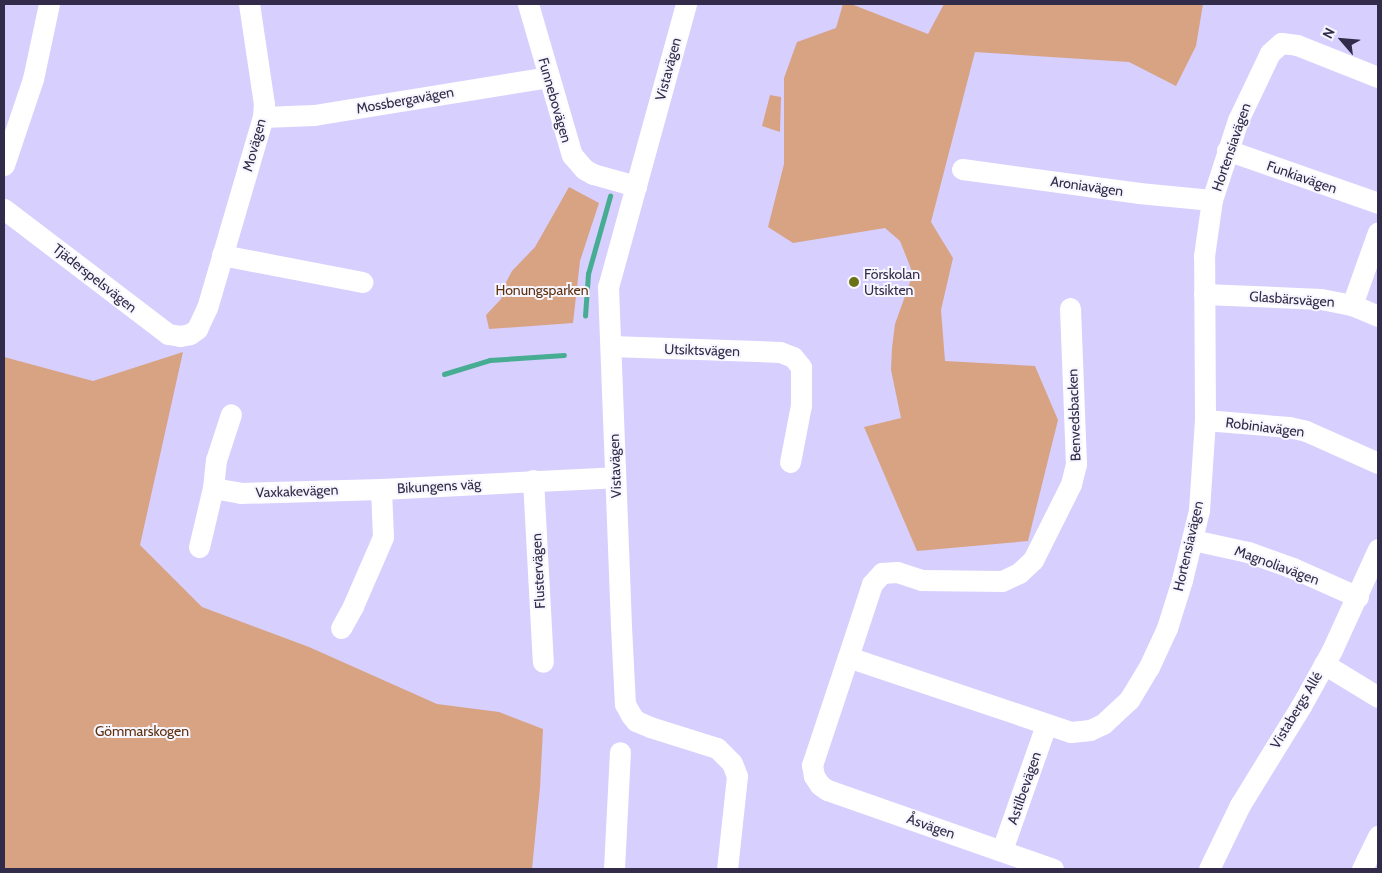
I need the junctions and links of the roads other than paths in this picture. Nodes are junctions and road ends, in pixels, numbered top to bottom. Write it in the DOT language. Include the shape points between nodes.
graph roads {
  1 [pos="49,4"];
  2 [pos="249,4"];
  3 [pos="528,4"];
  4 [pos="686,4"];
  5 [pos="548,77"];
  6 [pos="1378,77"];
  7 [pos="262,117"];
  8 [pos="1227,150"];
  9 [pos="4,165"];
  10 [pos="962,169"];
  11 [pos="636,186"];
  12 [pos="1212,200"];
  13 [pos="1378,203"];
  14 [pos="4,209"];
  15 [pos="1378,232"];
  16 [pos="222,255"];
  17 [pos="362,282"];
  18 [pos="1204,294"];
  19 [pos="1352,305"];
  20 [pos="1070,308"];
  21 [pos="1378,316"];
  22 [pos="190,334"];
  23 [pos="611,346"];
  24 [pos="231,414"];
  25 [pos="1205,420"];
  26 [pos="790,462"];
  27 [pos="1378,463"];
  28 [pos="615,477"];
  29 [pos="533,480"];
  30 [pos="213,488"];
  31 [pos="381,489"];
  32 [pos="1193,540"];
  33 [pos="199,547"];
  34 [pos="1378,550"];
  35 [pos="1358,597"];
  36 [pos="341,628"];
  37 [pos="848,657"];
  38 [pos="543,662"];
  39 [pos="1324,664"];
  40 [pos="1378,697"];
  41 [pos="1046,725"];
  42 [pos="620,752"];
  43 [pos="1378,836"];
  44 [pos="1002,850"];
  45 [pos="614,869"];
  46 [pos="727,869"];
  47 [pos="1053,869"];
  48 [pos="1210,869"];
  49 [pos="1362,869"];
  1 -- 9 [label="street" via="33,78"];
  2 -- 7 [label="street, Movägen" via="264,104"];
  3 -- 5 [label="street, Funnebovägen"];
  4 -- 11 [label="street, Vistavägen"];
  5 -- 7 [label="street, Mossbergavägen" via="314,115"];
  5 -- 11 [label="street, Funnebovägen" via="566,141 576,161 593,174"];
  6 -- 8 [label="street, Hortensiavägen" via="1297,45 1281,43 1270,53"];
  7 -- 16 [label="street, Movägen"];
  8 -- 12 [label="street, Hortensiavägen"];
  8 -- 13 [label="street, Funkiavägen"];
  10 -- 12 [label="street, Aroniavägen"];
  11 -- 23 [label="street, Vistavägen" via="608,287"];
  12 -- 18 [label="street, Hortensiavägen" via="1204,256"];
  14 -- 22 [label="street, Tjäderspelsvägen" via="168,334"];
  15 -- 19 [label="street"];
  16 -- 17 [label="street"];
  16 -- 22 [label="street, Movägen" via="207,308 197,329"];
  18 -- 19 [label="street, Glasbärsvägen" via="1321,299"];
  18 -- 25 [label="street, Hortensiavägen"];
  19 -- 21 [label="street, Glasbärsvägen"];
  20 -- 37 [label="street, Benvedsbacken" via="1076,464 1071,484 1033,560 1019,573 1002,581 921,580 897,572 882,573 872,584"];
  23 -- 26 [label="street, Utsiktsvägen" via="780,352 793,357 801,367 801,405"];
  23 -- 28 [label="street, Vistavägen"];
  24 -- 30 [label="street" via="216,460"];
  25 -- 27 [label="street, Robiniavägen" via="1306,431"];
  25 -- 32 [label="street, Hortensiavägen" via="1199,510"];
  28 -- 29 [label="street, Bikungens väg"];
  28 -- 46 [label="street, Vistavägen" via="625,704 636,721 717,748 732,763 737,776"];
  29 -- 31 [label="street, Bikungens väg"];
  29 -- 38 [label="street, Flustervägen"];
  30 -- 31 [label="street, Vaxkakevägen" via="240,493"];
  30 -- 33 [label="street"];
  31 -- 36 [label="street, Bikungens väg" via="383,537 354,606"];
  32 -- 35 [label="street, Magnoliavägen" via="1248,552"];
  32 -- 41 [label="street, Hortensiavägen" via="1167,628 1129,700 1103,724 1090,730 1071,732"];
  34 -- 35 [label="street, Vistabergs Allé"];
  35 -- 39 [label="street, Vistabergs Allé"];
  37 -- 41 [label="street, Hortensiavägen"];
  37 -- 44 [label="street, Åsvägen" via="812,765 820,785"];
  39 -- 40 [label="street"];
  39 -- 48 [label="street, Vistabergs Allé" via="1240,805"];
  41 -- 44 [label="street, Astilbevägen"];
  42 -- 45 [label="street"];
  43 -- 49 [label="street"];
  44 -- 47 [label="street, Åsvägen"];
}
